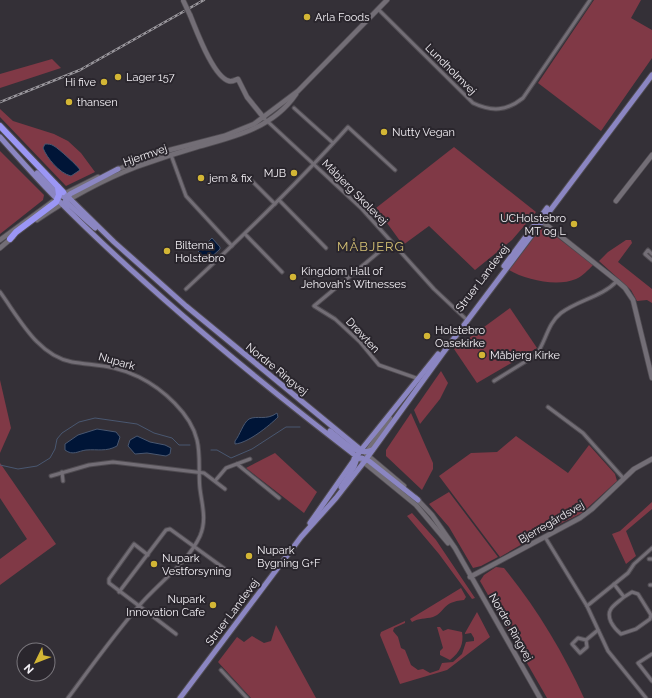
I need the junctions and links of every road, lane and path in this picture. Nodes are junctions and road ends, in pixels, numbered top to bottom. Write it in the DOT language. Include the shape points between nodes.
graph roads {
  1 [pos="183,0"];
  2 [pos="387,0"];
  3 [pos="590,0"];
  4 [pos="378,9"];
  5 [pos="652,70"];
  6 [pos="652,75"];
  7 [pos="294,108"];
  8 [pos="266,120"];
  9 [pos="0,126"];
  10 [pos="0,137"];
  11 [pos="333,143"];
  12 [pos="170,150"];
  13 [pos="652,155"];
  14 [pos="172,156"];
  15 [pos="314,164"];
  16 [pos="118,169"];
  17 [pos="395,170"];
  18 [pos="253,182"];
  19 [pos="63,197"];
  20 [pos="279,200"];
  21 [pos="616,202"];
  22 [pos="275,204"];
  23 [pos="541,220"];
  24 [pos="245,234"];
  25 [pos="10,239"];
  26 [pos="0,240"];
  27 [pos="391,242"];
  28 [pos="232,246"];
  29 [pos="0,248"];
  30 [pos="326,248"];
  31 [pos="652,254"];
  32 [pos="652,260"];
  33 [pos="282,272"];
  34 [pos="617,280"];
  35 [pos="186,289"];
  36 [pos="0,292"];
  37 [pos="466,319"];
  38 [pos="652,378"];
  39 [pos="420,379"];
  40 [pos="494,381"];
  41 [pos="548,407"];
  42 [pos="361,455"];
  43 [pos="250,459"];
  44 [pos="652,459"];
  45 [pos="236,464"];
  46 [pos="62,472"];
  47 [pos="199,472"];
  48 [pos="51,476"];
  49 [pos="624,479"];
  50 [pos="63,481"];
  51 [pos="215,481"];
  52 [pos="225,489"];
  53 [pos="279,498"];
  54 [pos="418,500"];
  55 [pos="301,537"];
  56 [pos="545,537"];
  57 [pos="194,546"];
  58 [pos="652,548"];
  59 [pos="148,555"];
  60 [pos="464,565"];
  61 [pos="225,569"];
  62 [pos="470,577"];
  63 [pos="614,584"];
  64 [pos="119,592"];
  65 [pos="624,597"];
  66 [pos="138,606"];
  67 [pos="587,606"];
  68 [pos="598,630"];
  69 [pos="176,634"];
  70 [pos="586,640"];
  71 [pos="652,654"];
  72 [pos="221,670"];
  73 [pos="652,681"];
  74 [pos="68,698"];
  75 [pos="180,698"];
  76 [pos="247,698"];
  77 [pos="540,698"];
  78 [pos="646,698"];
  1 -- 8 [label="street, bridge" via="206,54 225,79 232,82 238,79 247,97"];
  2 -- 4 [label="street, Hjermvej"];
  3 -- 4 [label="street, Lundholmvej" via="523,98 514,105 492,110 473,104"];
  4 -- 8 [label="street, Hjermvej"];
  5 -- 23 [label="main road, Struer Landevej"];
  6 -- 23 [label="main road, Struer Landevej"];
  7 -- 11 [label="street, Måbjerg Skolevej"];
  8 -- 12 [label="street, Hjermvej" via="244,130"];
  8 -- 14 [label="street, Hjermvej" via="229,139"];
  8 -- 15 [label="street, Måbjerg Skolevej"];
  9 -- 19 [label="highway" via="57,186"];
  10 -- 19 [label="main road"];
  11 -- 15 [label="street, Måbjerg Skolevej"];
  11 -- 17 [label="street, Måbjerg Skolevej" via="348,127"];
  12 -- 14 [label="street"];
  12 -- 16 [label="street, Hjermvej"];
  13 -- 21 [label="street"];
  14 -- 19 [label="street, Hjermvej" via="121,173"];
  14 -- 28 [label="street" via="186,196"];
  15 -- 20 [label="street"];
  15 -- 27 [label="street, Måbjerg Skolevej" via="362,209"];
  16 -- 19 [label="main road"];
  18 -- 22 [label="street"];
  19 -- 25 [label="highway"];
  19 -- 26 [label="street, Hjermvej"];
  19 -- 42 [label="main road, Nordre Ringvej" via="255,365 354,444"];
  19 -- 42 [label="main road, Nordre Ringvej" via="69,211 180,312 305,415"];
  20 -- 22 [label="street"];
  20 -- 30 [label="street"];
  22 -- 24 [label="street"];
  23 -- 34 [label="street"];
  23 -- 37 [label="main road, Struer Landevej"];
  24 -- 28 [label="street"];
  24 -- 33 [label="street"];
  25 -- 29 [label="street"];
  27 -- 37 [label="street, Måbjerg Skolevej"];
  27 -- 39 [label="street, Drøwten" via="314,306 335,319 360,342 379,365"];
  28 -- 35 [label="street"];
  31 -- 32 [label="street" via="648,250 644,254"];
  34 -- 38 [label="street" via="633,300"];
  34 -- 40 [label="street" via="607,290 561,313 550,327 536,355"];
  36 -- 47 [label="street, Nupark" via="35,340 50,353 72,362 98,364 129,372 162,392 180,411 194,432 198,445"];
  37 -- 39 [label="main road, Struer Landevej"];
  39 -- 42 [label="main road, Struer Landevej" via="400,401"];
  39 -- 42 [label="main road, Struer Landevej" via="373,450"];
  41 -- 49 [label="street" via="583,433"];
  42 -- 54 [label="main road"];
  42 -- 55 [label="main road, Struer Landevej" via="329,493"];
  42 -- 55 [label="main road, Struer Landevej" via="328,507"];
  42 -- 60 [label="street, Nordre Ringvej" via="370,466 420,509"];
  43 -- 45 [label="street"];
  44 -- 49 [label="street, Bjerregårdsvej"];
  45 -- 51 [label="street" via="224,469"];
  45 -- 53 [label="street"];
  46 -- 47 [label="street" via="107,462"];
  46 -- 48 [label="street"];
  46 -- 50 [label="street"];
  47 -- 51 [label="street"];
  47 -- 57 [label="street, Nupark" via="204,518"];
  49 -- 56 [label="street, Bjerregårdsvej" via="587,513"];
  51 -- 52 [label="street"];
  54 -- 60 [label="street, Nordre Ringvej" via="441,527"];
  55 -- 75 [label="main road, Struer Landevej"];
  56 -- 62 [label="street, Bjerregårdsvej"];
  56 -- 67 [label="street"];
  57 -- 59 [label="street" via="170,529 166,530"];
  57 -- 61 [label="street"];
  57 -- 66 [label="street, Nupark"];
  58 -- 63 [label="street"];
  59 -- 64 [label="street"];
  59 -- 64 [label="street" via="134,544 109,579 109,584"];
  60 -- 62 [label="street, Nordre Ringvej"];
  62 -- 77 [label="street, Nordre Ringvej"];
  63 -- 65 [label="street"];
  63 -- 67 [label="street"];
  64 -- 66 [label="street"];
  65 -- 65 [label="street" via="609,610 608,615 614,629 621,634 636,629 651,616 638,594 632,592"];
  66 -- 69 [label="street"];
  66 -- 74 [label="street, Nupark"];
  67 -- 68 [label="street"];
  68 -- 70 [label="street"];
  68 -- 78 [label="street" via="608,651"];
  70 -- 70 [label="street" via="578,638 572,644 580,653 587,647"];
  71 -- 73 [label="street" via="638,663"];
  72 -- 76 [label="street"];
}
